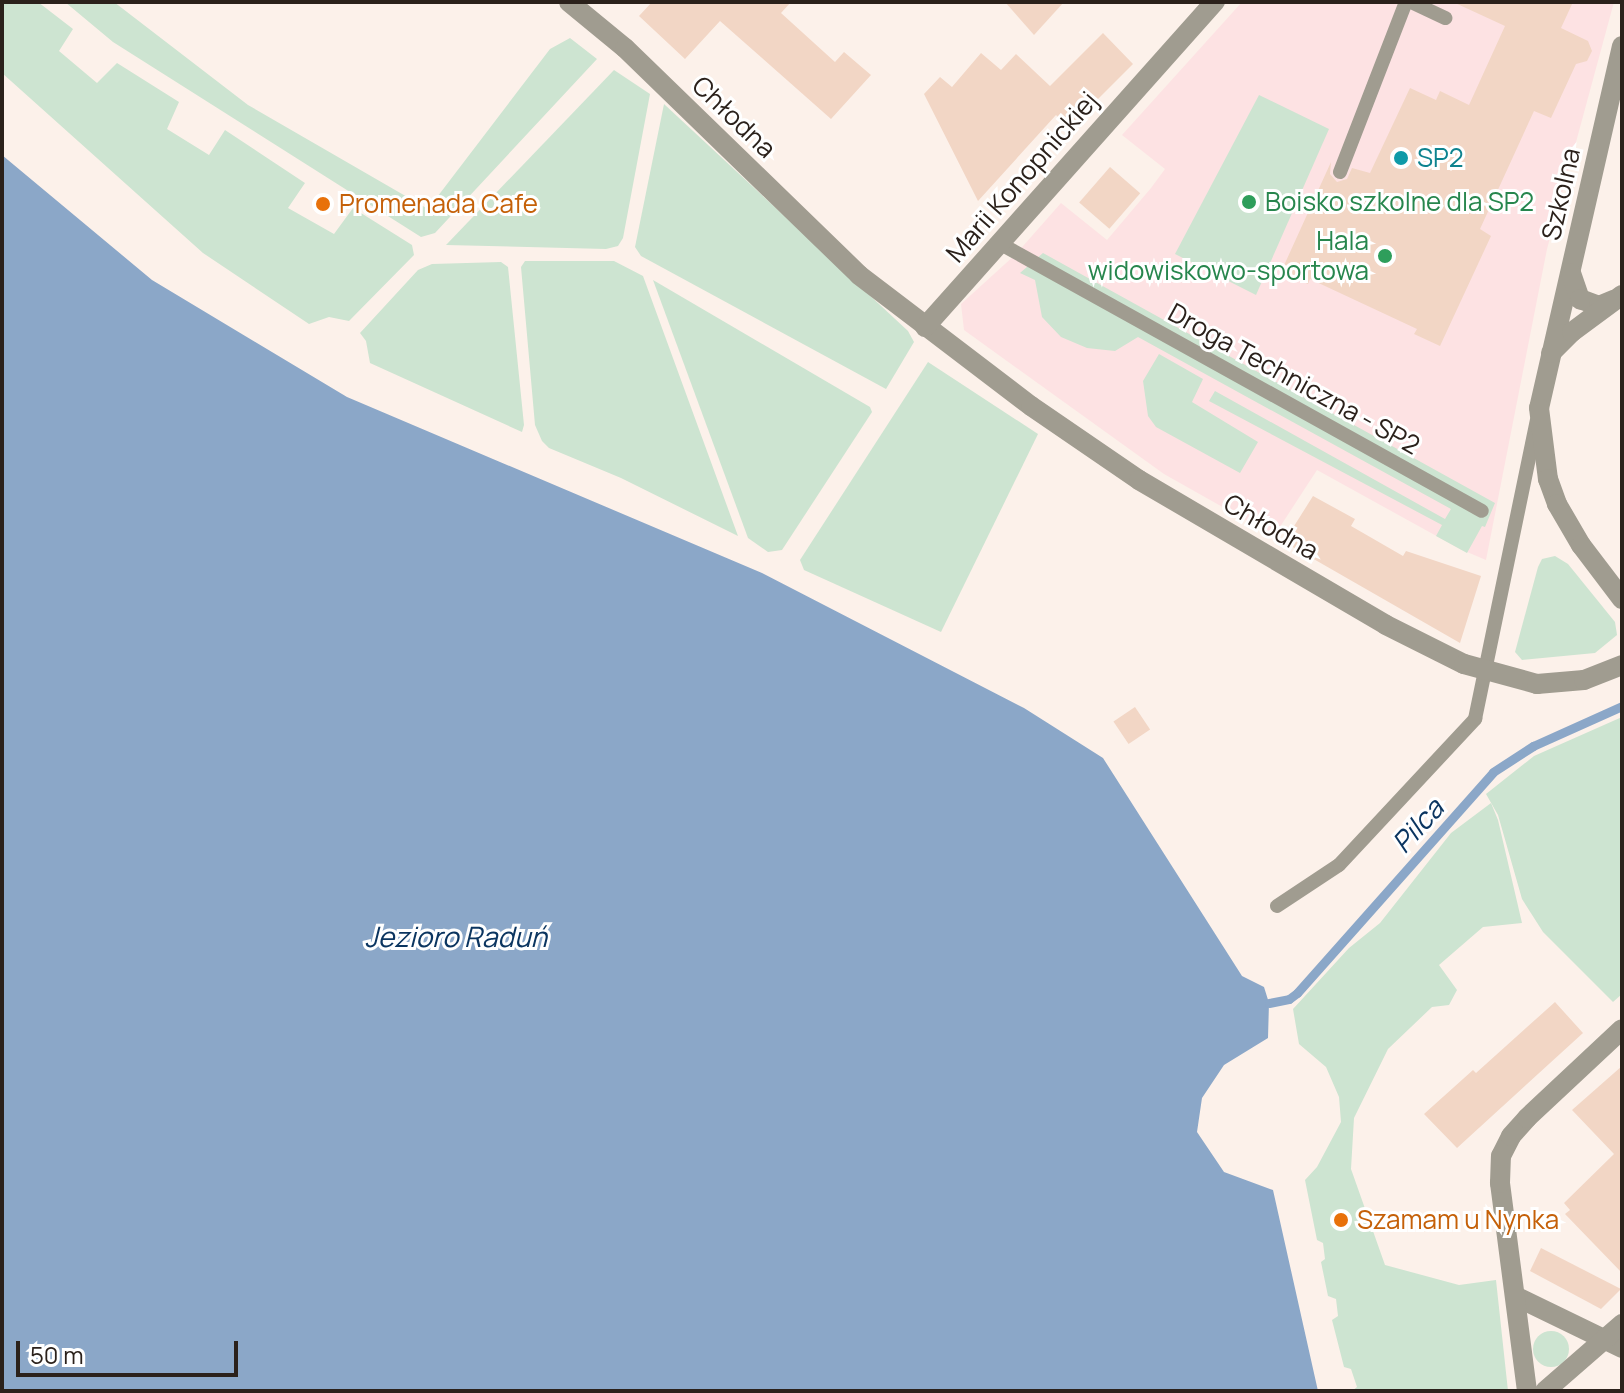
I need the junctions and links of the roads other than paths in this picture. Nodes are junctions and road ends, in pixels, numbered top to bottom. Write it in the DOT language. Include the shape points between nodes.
graph roads {
  1 [pos="569,2"];
  2 [pos="1215,2"];
  3 [pos="1408,2"];
  4 [pos="1446,18"];
  5 [pos="1622,46"];
  6 [pos="1340,172"];
  7 [pos="999,243"];
  8 [pos="1571,265"];
  9 [pos="1619,297"];
  10 [pos="925,327"];
  11 [pos="1551,354"];
  12 [pos="1539,408"];
  13 [pos="1482,511"];
  14 [pos="1622,599"];
  15 [pos="1622,665"];
  16 [pos="1485,670"];
  17 [pos="1277,906"];
  18 [pos="1622,1029"];
  19 [pos="1517,1297"];
  20 [pos="1622,1324"];
  21 [pos="1614,1344"];
  22 [pos="1527,1391"];
  23 [pos="1545,1391"];
  1 -- 10 [label="street, Chłodna" via="625,48 859,275"];
  2 -- 7 [label="street, Marii Konopnickiej"];
  3 -- 4 [label="lane"];
  3 -- 6 [label="lane"];
  5 -- 8 [label="street, Szkolna"];
  7 -- 10 [label="street, Marii Konopnickiej"];
  7 -- 13 [label="lane, Droga Techniczna - SP2"];
  8 -- 9 [label="street" via="1580,299 1599,306"];
  8 -- 11 [label="street, Szkolna"];
  9 -- 11 [label="street"];
  10 -- 16 [label="street, Chłodna" via="1139,480 1386,625"];
  11 -- 12 [label="street, Szkolna"];
  12 -- 14 [label="street, Szkolna" via="1548,479 1557,504"];
  12 -- 16 [label="lane"];
  15 -- 16 [label="street, Chłodna" via="1584,680 1537,684"];
  16 -- 17 [label="lane" via="1475,719 1339,865"];
  18 -- 19 [label="street" via="1527,1118 1501,1156 1500,1183"];
  19 -- 21 [label="street"];
  19 -- 22 [label="street"];
  20 -- 21 [label="street"];
  21 -- 23 [label="street"];
}
